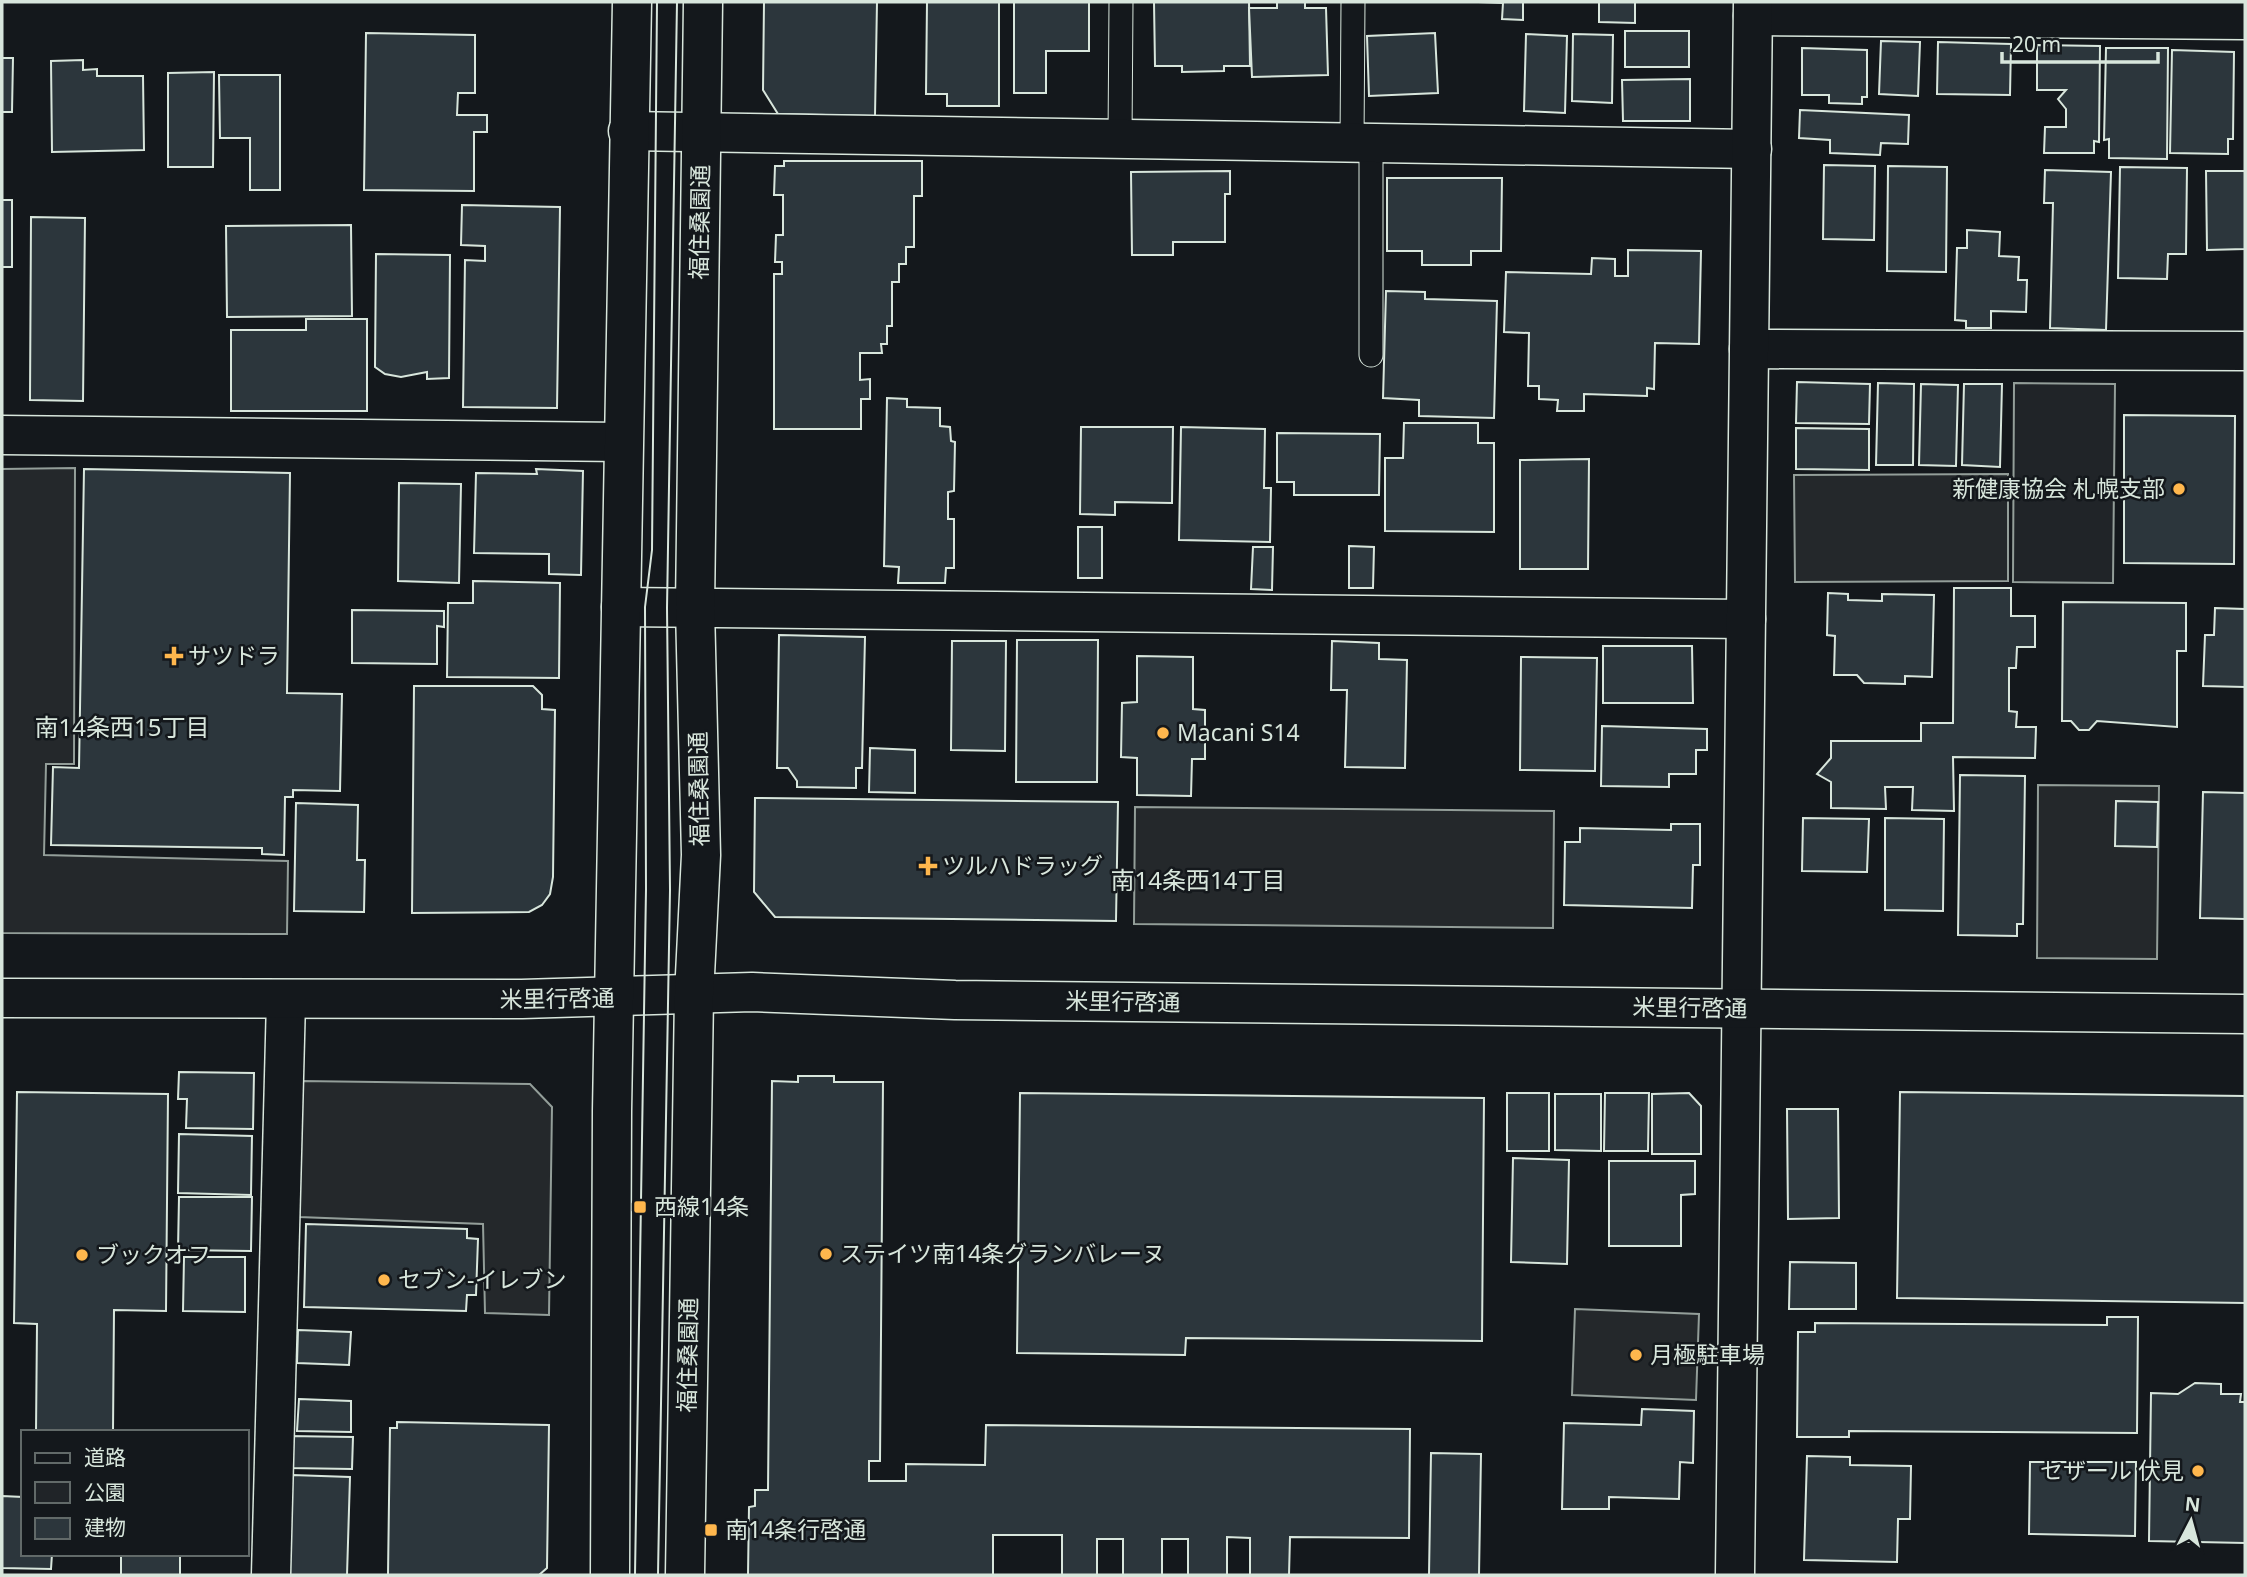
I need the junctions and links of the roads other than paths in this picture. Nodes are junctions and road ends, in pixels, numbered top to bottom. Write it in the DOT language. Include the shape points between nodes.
graph roads {
  1 [pos="632,2"];
  2 [pos="703,2"];
  3 [pos="1121,2"];
  4 [pos="1353,2"];
  5 [pos="1753,9"];
  6 [pos="2245,20"];
  7 [pos="628,131"];
  8 [pos="701,132"];
  9 [pos="1120,139"];
  10 [pos="1361,142"];
  11 [pos="1752,149"];
  12 [pos="1749,349"];
  13 [pos="2245,351"];
  14 [pos="1371,355"];
  15 [pos="2,435"];
  16 [pos="623,442"];
  17 [pos="621,607"];
  18 [pos="695,608"];
  19 [pos="1746,619"];
  20 [pos="694,995"];
  21 [pos="2,998"];
  22 [pos="614,998"];
  23 [pos="286,1000"];
  24 [pos="1742,1009"];
  25 [pos="2245,1014"];
  26 [pos="271,1575"];
  27 [pos="610,1575"];
  28 [pos="685,1575"];
  29 [pos="1735,1575"];
  1 -- 7 [label="street"];
  2 -- 8 [label="street, 福住桑園通"];
  3 -- 9 [label="lane"];
  4 -- 10 [label="lane"];
  5 -- 6 [label="street"];
  5 -- 11 [label="street"];
  7 -- 8 [label="street"];
  7 -- 16 [label="street"];
  8 -- 9 [label="street"];
  8 -- 18 [label="street, 福住桑園通"];
  9 -- 10 [label="street"];
  10 -- 11 [label="street"];
  10 -- 14 [label="lane"];
  11 -- 12 [label="street"];
  12 -- 13 [label="street"];
  12 -- 19 [label="street"];
  15 -- 16 [label="street"];
  16 -- 17 [label="street"];
  17 -- 18 [label="street"];
  17 -- 22 [label="street"];
  18 -- 19 [label="street"];
  18 -- 20 [label="street, 福住桑園通" via="701,855"];
  19 -- 24 [label="street"];
  20 -- 22 [label="street, 米里行啓通"];
  20 -- 24 [label="street, 米里行啓通" via="752,992 955,1000"];
  20 -- 28 [label="street, 福住桑園通"];
  21 -- 23 [label="street, 米里行啓通"];
  22 -- 23 [label="street, 米里行啓通"];
  22 -- 27 [label="street"];
  23 -- 26 [label="street"];
  24 -- 25 [label="street, 米里行啓通"];
  24 -- 29 [label="street"];
}
